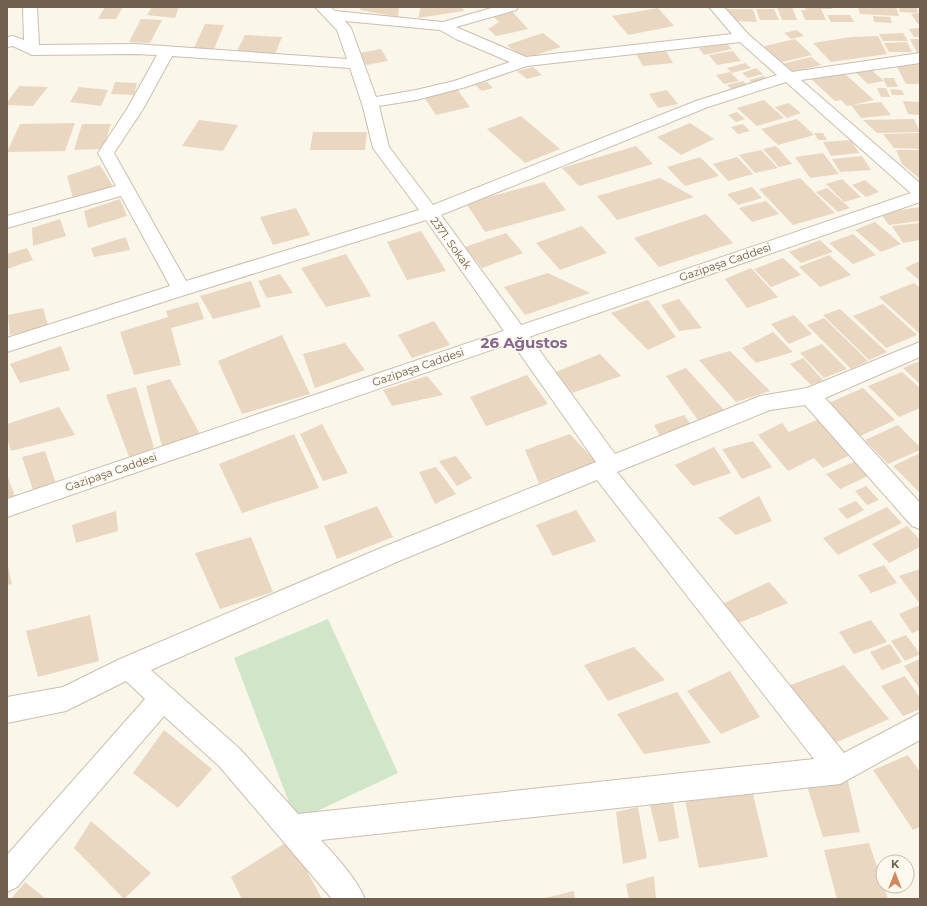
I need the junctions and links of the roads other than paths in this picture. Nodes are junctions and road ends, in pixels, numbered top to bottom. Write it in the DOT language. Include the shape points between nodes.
graph roads {
  1 [pos="30,7"];
  2 [pos="404,7"];
  3 [pos="511,7"];
  4 [pos="716,7"];
  5 [pos="326,11"];
  6 [pos="404,22"];
  7 [pos="443,26"];
  8 [pos="743,37"];
  9 [pos="9,41"];
  10 [pos="32,50"];
  11 [pos="167,51"];
  12 [pos="920,58"];
  13 [pos="524,62"];
  14 [pos="355,64"];
  15 [pos="787,77"];
  16 [pos="369,103"];
  17 [pos="126,189"];
  18 [pos="920,192"];
  19 [pos="920,196"];
  20 [pos="430,213"];
  21 [pos="7,222"];
  22 [pos="181,290"];
  23 [pos="516,333"];
  24 [pos="7,345"];
  25 [pos="920,349"];
  26 [pos="810,396"];
  27 [pos="606,467"];
  28 [pos="7,508"];
  29 [pos="920,518"];
  30 [pos="129,667"];
  31 [pos="163,698"];
  32 [pos="7,710"];
  33 [pos="920,726"];
  34 [pos="840,770"];
  35 [pos="293,829"];
  36 [pos="7,877"];
  37 [pos="350,899"];
  1 -- 10 [label="street"];
  2 -- 6 [label="street"];
  3 -- 7 [label="street"];
  4 -- 8 [label="street"];
  5 -- 6 [label="street"];
  5 -- 14 [label="street, 2371. Sokak" via="344,28"];
  6 -- 7 [label="street"];
  7 -- 13 [label="street"];
  8 -- 13 [label="street"];
  8 -- 15 [label="street"];
  9 -- 10 [label="street"];
  10 -- 11 [label="street"];
  11 -- 14 [label="street"];
  11 -- 17 [label="street" via="135,109 106,153"];
  12 -- 15 [label="street"];
  13 -- 16 [label="street" via="460,84"];
  14 -- 16 [label="street, 2371. Sokak"];
  15 -- 18 [label="street"];
  15 -- 20 [label="street" via="702,104"];
  16 -- 20 [label="street, 2371. Sokak" via="381,148"];
  17 -- 21 [label="street"];
  17 -- 22 [label="street"];
  19 -- 23 [label="street, Gazipaşa Caddesi"];
  20 -- 22 [label="street"];
  20 -- 23 [label="street, 2371. Sokak"];
  22 -- 24 [label="street"];
  23 -- 27 [label="street, 2371. Sokak"];
  23 -- 28 [label="street, Gazipaşa Caddesi"];
  25 -- 26 [label="street"];
  26 -- 27 [label="street" via="767,402"];
  26 -- 29 [label="street"];
  27 -- 30 [label="street" via="391,554"];
  27 -- 34 [label="street, 2371. Sokak"];
  30 -- 31 [label="street"];
  30 -- 32 [label="street" via="66,699"];
  31 -- 35 [label="street" via="230,758"];
  31 -- 36 [label="street"];
  33 -- 34 [label="street"];
  34 -- 35 [label="street"];
  35 -- 37 [label="street"];
}
